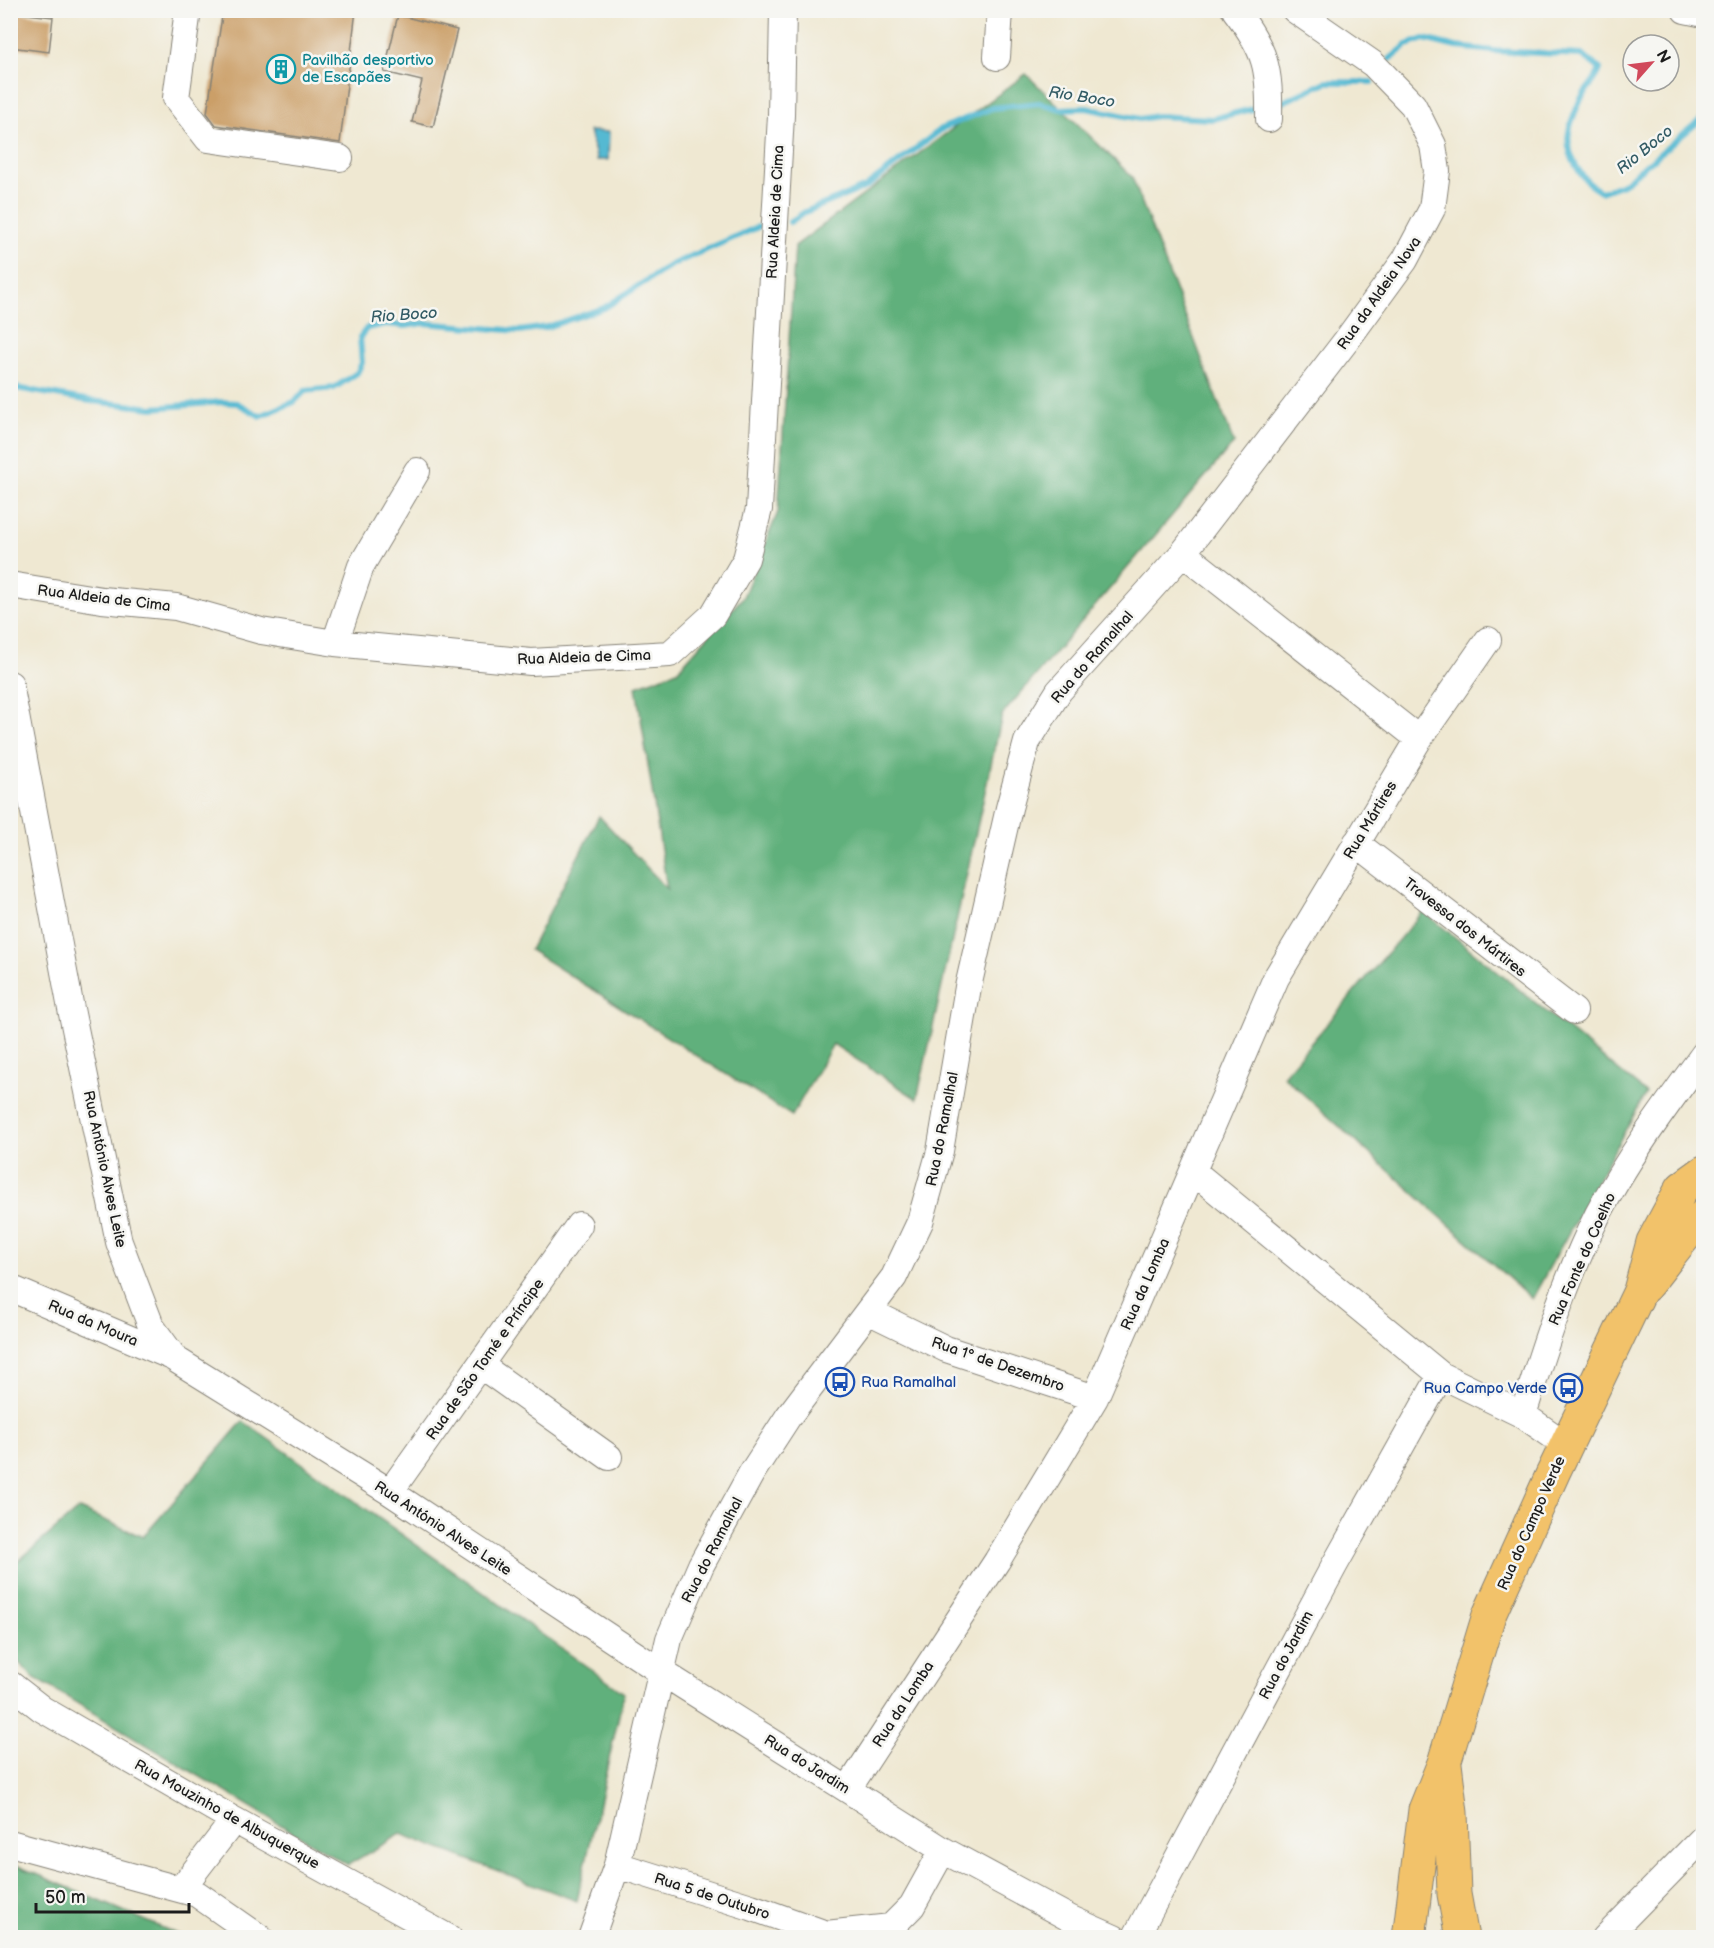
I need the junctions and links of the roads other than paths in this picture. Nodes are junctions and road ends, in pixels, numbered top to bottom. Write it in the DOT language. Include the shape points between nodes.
graph roads {
  1 [pos="188,10"];
  2 [pos="783,10"];
  3 [pos="1000,10"];
  4 [pos="1235,10"];
  5 [pos="1295,10"];
  6 [pos="1685,10"];
  7 [pos="1704,14"];
  8 [pos="997,57"];
  9 [pos="1269,118"];
  10 [pos="340,158"];
  11 [pos="417,471"];
  12 [pos="1183,554"];
  13 [pos="10,585"];
  14 [pos="1488,640"];
  15 [pos="335,643"];
  16 [pos="10,684"];
  17 [pos="1419,739"];
  18 [pos="1356,843"];
  19 [pos="1574,1011"];
  20 [pos="1704,1054"];
  21 [pos="1194,1172"];
  22 [pos="1704,1172"];
  23 [pos="1704,1216"];
  24 [pos="579,1225"];
  25 [pos="10,1288"];
  26 [pos="1640,1291"];
  27 [pos="870,1312"];
  28 [pos="175,1359"];
  29 [pos="480,1365"];
  30 [pos="1441,1375"];
  31 [pos="1095,1398"];
  32 [pos="1523,1415"];
  33 [pos="1566,1445"];
  34 [pos="609,1457"];
  35 [pos="390,1492"];
  36 [pos="660,1671"];
  37 [pos="10,1684"];
  38 [pos="1444,1762"];
  39 [pos="848,1789"];
  40 [pos="234,1820"];
  41 [pos="1704,1837"];
  42 [pos="10,1843"];
  43 [pos="943,1850"];
  44 [pos="617,1866"];
  45 [pos="181,1889"];
  46 [pos="1068,1929"];
  47 [pos="260,1938"];
  48 [pos="449,1938"];
  49 [pos="591,1938"];
  50 [pos="1114,1938"];
  51 [pos="1136,1938"];
  52 [pos="1409,1938"];
  53 [pos="1462,1938"];
  54 [pos="1605,1938"];
  1 -- 10 [label="street" via="176,98 208,139"];
  2 -- 15 [label="street, Rua Aldeia de Cima" via="781,115 759,509 746,559 713,615 670,654 531,662"];
  3 -- 8 [label="street"];
  4 -- 9 [label="street" via="1263,54 1268,71"];
  5 -- 12 [label="street, Rua da Aldeia Nova" via="1373,64 1413,105 1433,145 1437,171 1432,209 1405,260"];
  6 -- 7 [label="street"];
  11 -- 15 [label="street" via="361,566"];
  12 -- 17 [label="street"];
  12 -- 27 [label="street, Rua do Ramalhal" via="1059,691 1027,742 1008,808 968,987 932,1187 910,1246"];
  13 -- 15 [label="street, Rua Aldeia de Cima" via="102,600 176,606 261,631"];
  14 -- 17 [label="street, Rua Mártires"];
  16 -- 28 [label="street, Rua António Alves Leite" via="119,1242 151,1326"];
  17 -- 18 [label="street, Rua Mártires"];
  18 -- 19 [label="street, Travessa dos Mártires"];
  18 -- 21 [label="street, Rua Mártires" via="1276,978"];
  20 -- 32 [label="street, Rua Fonte do Coelho" via="1636,1148 1598,1215 1548,1336"];
  21 -- 30 [label="street"];
  21 -- 31 [label="street, Rua da Lomba"];
  22 -- 26 [label="main road, Rua do Campo Verde" via="1682,1188 1653,1242"];
  23 -- 26 [label="main road, Rua do Campo Verde"];
  24 -- 29 [label="street, Rua de São Tomé e Príncipe"];
  25 -- 28 [label="street, Rua da Moura"];
  26 -- 33 [label="main road, Rua do Campo Verde"];
  27 -- 31 [label="street, Rua 1º de Dezembro" via="946,1349"];
  27 -- 36 [label="street, Rua do Ramalhal" via="788,1417 751,1474 700,1565"];
  28 -- 35 [label="street, Rua António Alves Leite"];
  29 -- 34 [label="street"];
  29 -- 35 [label="street, Rua de São Tomé e Príncipe"];
  30 -- 32 [label="street"];
  30 -- 51 [label="street, Rua do Jardim" via="1334,1566"];
  31 -- 39 [label="street, Rua da Lomba" via="997,1561"];
  32 -- 33 [label="street"];
  33 -- 38 [label="main road, Rua do Campo Verde" via="1489,1615"];
  35 -- 36 [label="street, Rua António Alves Leite"];
  36 -- 39 [label="street, Rua do Jardim"];
  36 -- 44 [label="street, Rua do Ramalhal"];
  37 -- 40 [label="street, Rua Mouzinho de Albuquerque" via="42,1709"];
  38 -- 52 [label="main road, Rua do Campo Verde" via="1425,1810"];
  38 -- 53 [label="main road, Rua do Campo Verde" via="1451,1813 1454,1894"];
  39 -- 43 [label="street, Rua do Jardim"];
  40 -- 45 [label="street"];
  40 -- 48 [label="street, Rua Mouzinho de Albuquerque"];
  41 -- 54 [label="street"];
  42 -- 45 [label="street"];
  43 -- 44 [label="street, Rua 5 de Outubro" via="912,1906 891,1927 826,1934"];
  43 -- 46 [label="street, Rua do Jardim"];
  44 -- 49 [label="street, Rua do Ramalhal"];
  45 -- 47 [label="street" via="196,1893"];
  46 -- 50 [label="street, Rua do Jardim"];
}
